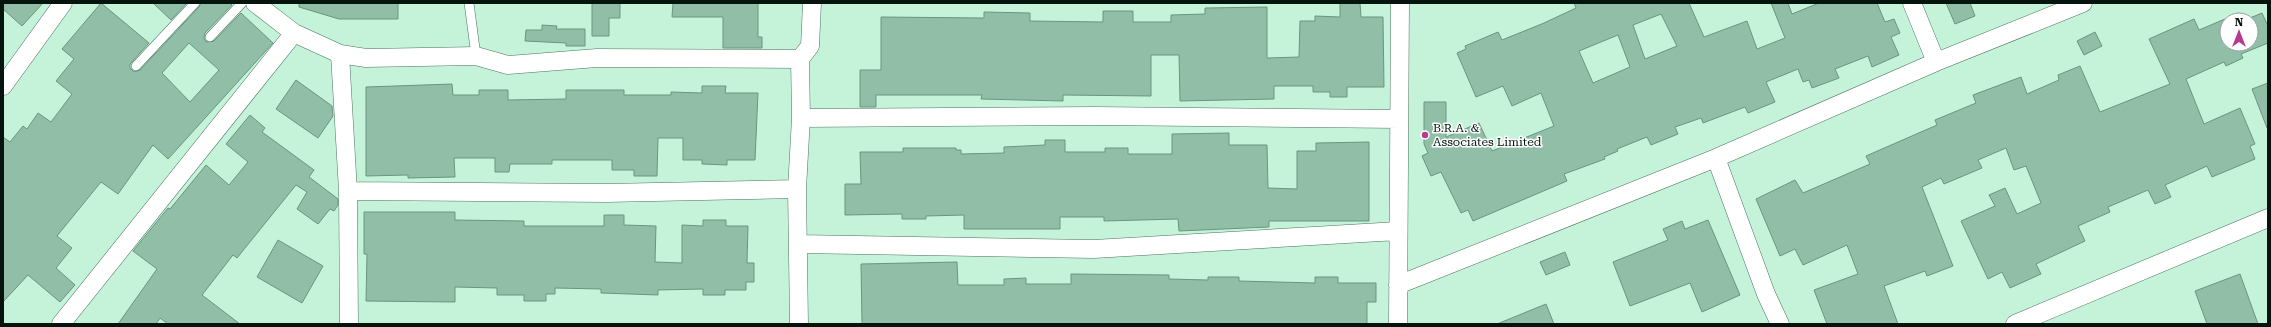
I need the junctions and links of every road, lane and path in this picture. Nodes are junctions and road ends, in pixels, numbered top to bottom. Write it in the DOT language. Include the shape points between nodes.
graph roads {
  1 [pos="63,3"];
  2 [pos="195,3"];
  3 [pos="242,3"];
  4 [pos="255,3"];
  5 [pos="469,3"];
  6 [pos="812,3"];
  7 [pos="1400,3"];
  8 [pos="1912,3"];
  9 [pos="2083,3"];
  10 [pos="294,32"];
  11 [pos="210,37"];
  12 [pos="340,54"];
  13 [pos="476,56"];
  14 [pos="800,59"];
  15 [pos="1936,62"];
  16 [pos="136,66"];
  17 [pos="3,86"];
  18 [pos="801,118"];
  19 [pos="1399,119"];
  20 [pos="1716,158"];
  21 [pos="798,189"];
  22 [pos="348,191"];
  23 [pos="2268,218"];
  24 [pos="1398,231"];
  25 [pos="798,244"];
  26 [pos="1398,285"];
  27 [pos="62,324"];
  28 [pos="349,324"];
  29 [pos="799,324"];
  30 [pos="1398,324"];
  31 [pos="1780,324"];
  32 [pos="2015,324"];
  1 -- 17 [label="street"];
  2 -- 16 [label="lane"];
  3 -- 11 [label="lane"];
  4 -- 10 [label="street"];
  5 -- 13 [label="lane"];
  6 -- 14 [label="street" via="810,46"];
  7 -- 19 [label="street"];
  8 -- 15 [label="street"];
  9 -- 15 [label="street"];
  10 -- 12 [label="street"];
  10 -- 27 [label="street"];
  12 -- 13 [label="street" via="366,58"];
  12 -- 22 [label="street"];
  13 -- 14 [label="street" via="508,64 597,58"];
  14 -- 18 [label="street"];
  15 -- 20 [label="street"];
  18 -- 19 [label="street" via="1095,116"];
  18 -- 21 [label="street"];
  19 -- 24 [label="street"];
  20 -- 26 [label="street"];
  20 -- 31 [label="street"];
  21 -- 22 [label="street" via="606,193"];
  21 -- 25 [label="street"];
  22 -- 28 [label="street"];
  23 -- 32 [label="street"];
  24 -- 25 [label="street" via="1094,249"];
  24 -- 26 [label="street"];
  25 -- 29 [label="street"];
  26 -- 30 [label="street"];
}
